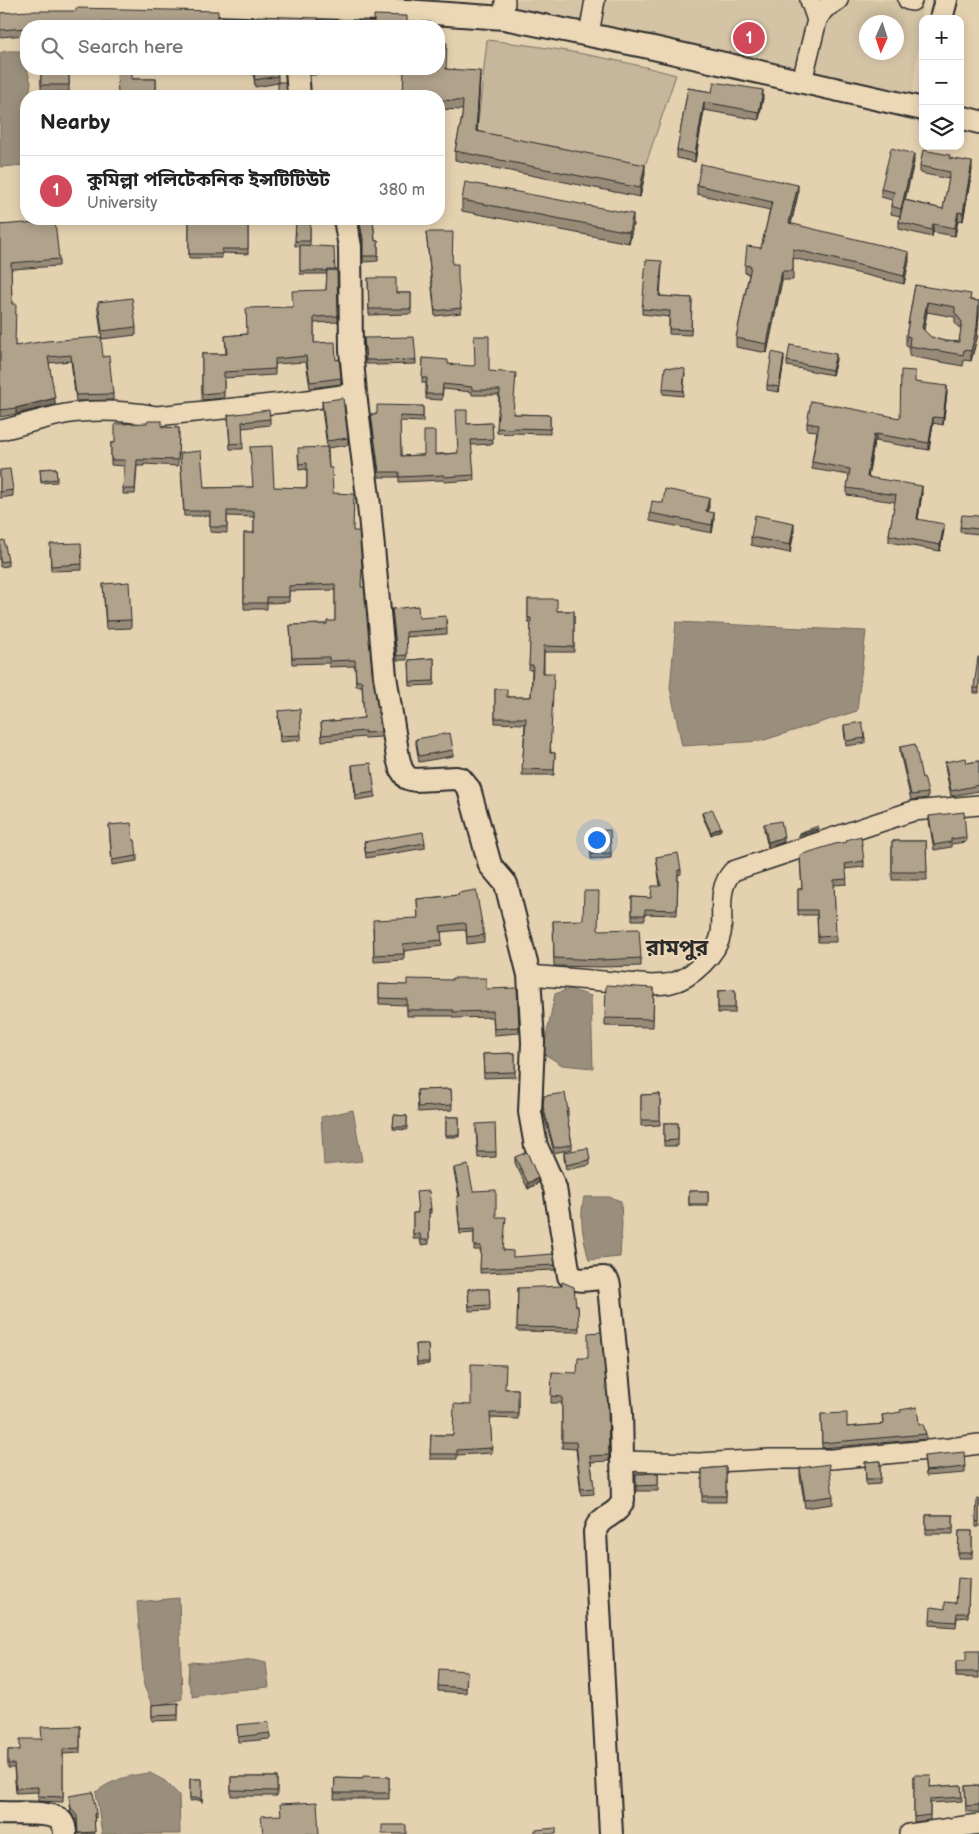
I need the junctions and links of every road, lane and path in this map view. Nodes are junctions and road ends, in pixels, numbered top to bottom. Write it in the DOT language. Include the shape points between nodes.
graph roads {
  1 [pos="594,0"];
  2 [pos="810,0"];
  3 [pos="838,0"];
  4 [pos="946,0"];
  5 [pos="41,1"];
  6 [pos="445,6"];
  7 [pos="0,8"];
  8 [pos="504,9"];
  9 [pos="942,15"];
  10 [pos="296,17"];
  11 [pos="817,20"];
  12 [pos="589,34"];
  13 [pos="297,75"];
  14 [pos="802,81"];
  15 [pos="299,90"];
  16 [pos="919,105"];
  17 [pos="964,118"];
  18 [pos="979,122"];
  19 [pos="346,225"];
  20 [pos="355,393"];
  21 [pos="1,430"];
  22 [pos="979,805"];
  23 [pos="529,974"];
  24 [pos="979,1444"];
  25 [pos="621,1461"];
  26 [pos="0,1813"];
  27 [pos="979,1824"];
  28 [pos="65,1834"];
  29 [pos="611,1834"];
  30 [pos="909,1834"];
  1 -- 12 [label="street"];
  2 -- 11 [label="street"];
  3 -- 11 [label="street"];
  4 -- 9 [label="main road"];
  5 -- 7 [label="main road"];
  5 -- 10 [label="main road" via="145,2"];
  6 -- 8 [label="main road"];
  6 -- 10 [label="main road"];
  8 -- 12 [label="main road"];
  11 -- 14 [label="street"];
  12 -- 14 [label="main road"];
  13 -- 15 [label="main road"];
  14 -- 16 [label="main road"];
  17 -- 18 [label="main road"];
  19 -- 20 [label="main road" via="350,248 351,350"];
  20 -- 21 [label="street" via="157,416 99,411 65,414"];
  20 -- 23 [label="main road" via="386,676 401,769 407,778 415,780 461,779 469,789 490,865 506,884"];
  22 -- 23 [label="street" via="913,811 733,872 722,888 720,935 715,946 708,958 689,976 671,983 652,985"];
  23 -- 25 [label="main road" via="532,1042 530,1112 536,1146 555,1188 569,1276 574,1280 604,1278 609,1286"];
  24 -- 25 [label="street" via="832,1459 699,1463"];
  25 -- 29 [label="main road" via="623,1490 620,1508 599,1522 595,1532"];
  26 -- 28 [label="main road" via="50,1814 63,1823"];
  27 -- 30 [label="street"];
}
